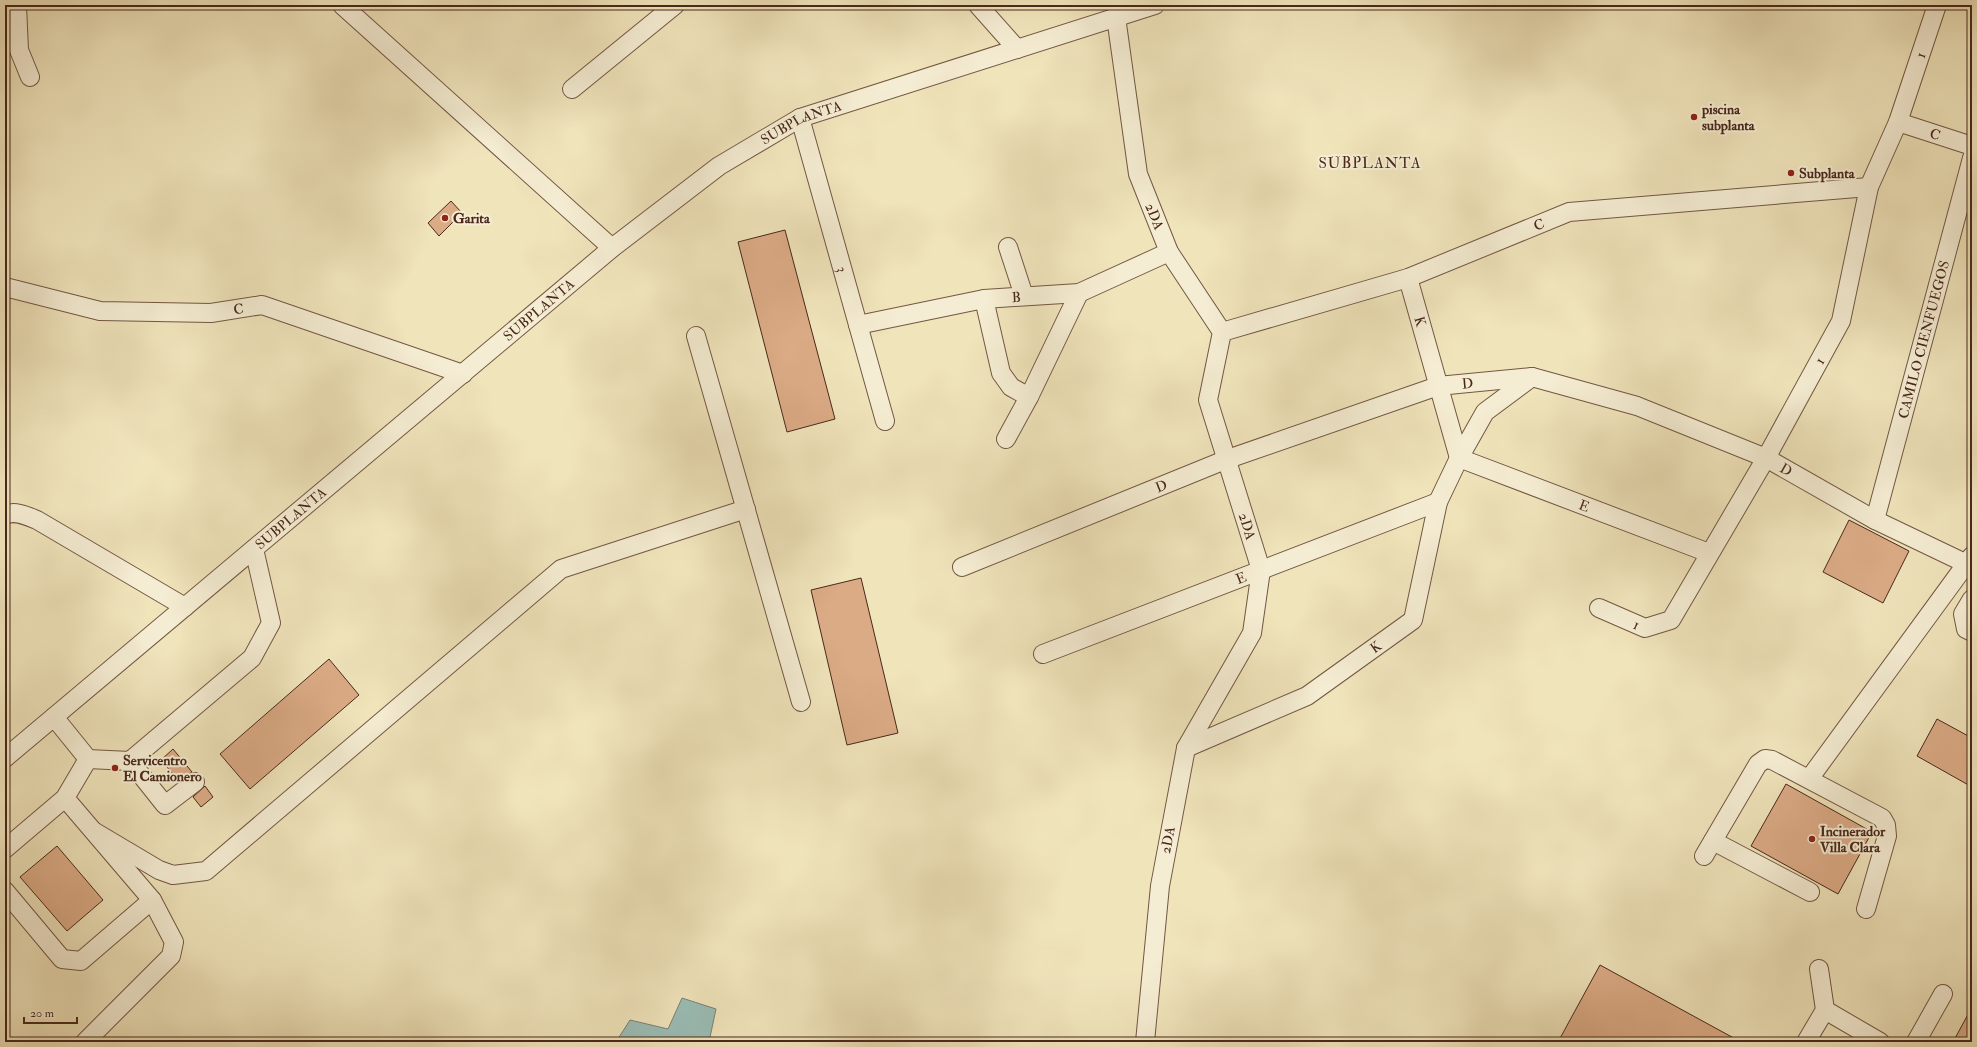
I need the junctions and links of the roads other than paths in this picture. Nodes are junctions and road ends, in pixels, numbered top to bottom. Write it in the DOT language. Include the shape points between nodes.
graph roads {
  1 [pos="17,5"];
  2 [pos="342,5"];
  3 [pos="675,5"];
  4 [pos="978,5"];
  5 [pos="1155,5"];
  6 [pos="1937,5"];
  7 [pos="1116,17"];
  8 [pos="1017,49"];
  9 [pos="30,76"];
  10 [pos="572,90"];
  11 [pos="800,118"];
  12 [pos="1898,122"];
  13 [pos="1972,146"];
  14 [pos="1972,158"];
  15 [pos="1869,187"];
  16 [pos="1008,247"];
  17 [pos="612,248"];
  18 [pos="1169,252"];
  19 [pos="1408,278"];
  20 [pos="5,287"];
  21 [pos="1079,293"];
  22 [pos="1024,296"];
  23 [pos="984,298"];
  24 [pos="858,325"];
  25 [pos="1222,332"];
  26 [pos="696,336"];
  27 [pos="462,374"];
  28 [pos="1532,377"];
  29 [pos="1439,386"];
  30 [pos="1028,397"];
  31 [pos="885,421"];
  32 [pos="1006,439"];
  33 [pos="1459,458"];
  34 [pos="1766,458"];
  35 [pos="1225,460"];
  36 [pos="1438,502"];
  37 [pos="746,508"];
  38 [pos="5,515"];
  39 [pos="1875,520"];
  40 [pos="254,549"];
  41 [pos="1709,553"];
  42 [pos="1970,560"];
  43 [pos="962,568"];
  44 [pos="1261,570"];
  45 [pos="1972,600"];
  46 [pos="185,607"];
  47 [pos="1599,608"];
  48 [pos="1972,632"];
  49 [pos="1043,654"];
  50 [pos="801,702"];
  51 [pos="54,717"];
  52 [pos="1186,748"];
  53 [pos="8,749"];
  54 [pos="88,759"];
  55 [pos="130,761"];
  56 [pos="1809,779"];
  57 [pos="195,782"];
  58 [pos="65,798"];
  59 [pos="94,832"];
  60 [pos="5,849"];
  61 [pos="5,891"];
  62 [pos="1810,892"];
  63 [pos="152,900"];
  64 [pos="1866,909"];
  65 [pos="1819,968"];
  66 [pos="1943,994"];
  67 [pos="1825,1010"];
  68 [pos="85,1042"];
  69 [pos="1145,1042"];
  70 [pos="1806,1042"];
  71 [pos="1880,1042"];
  72 [pos="1916,1042"];
  1 -- 9 [label="street" via="19,50"];
  2 -- 17 [label="street"];
  3 -- 10 [label="street"];
  4 -- 8 [label="street"];
  5 -- 7 [label="street, SUBPLANTA"];
  6 -- 12 [label="street, 1"];
  7 -- 8 [label="street, SUBPLANTA"];
  7 -- 18 [label="street, 2DA" via="1138,174"];
  8 -- 11 [label="street, SUBPLANTA"];
  11 -- 17 [label="street, SUBPLANTA" via="719,166"];
  11 -- 24 [label="street, 3"];
  12 -- 13 [label="street, C"];
  12 -- 15 [label="street, 1"];
  14 -- 39 [label="street, CAMILO CIENFUEGOS"];
  15 -- 19 [label="street, C" via="1569,212"];
  15 -- 34 [label="street, 1" via="1841,321"];
  16 -- 22 [label="street"];
  17 -- 27 [label="street, SUBPLANTA"];
  18 -- 21 [label="street, B"];
  18 -- 25 [label="street, 2DA"];
  19 -- 25 [label="street, C"];
  19 -- 29 [label="street, K"];
  20 -- 27 [label="street, C" via="100,311 211,313 262,305"];
  21 -- 22 [label="street, B"];
  21 -- 30 [label="street"];
  22 -- 23 [label="street, B"];
  23 -- 24 [label="street, B"];
  23 -- 30 [label="street" via="1001,373 1011,387"];
  24 -- 31 [label="street, 3"];
  25 -- 35 [label="street, 2DA" via="1208,400"];
  26 -- 37 [label="street"];
  27 -- 40 [label="street, SUBPLANTA"];
  28 -- 29 [label="street, D"];
  28 -- 33 [label="street, K" via="1485,412"];
  28 -- 34 [label="street, D" via="1637,406"];
  29 -- 33 [label="street, K"];
  29 -- 35 [label="street, D"];
  30 -- 32 [label="street"];
  33 -- 36 [label="street, K"];
  33 -- 41 [label="street, E"];
  34 -- 39 [label="street, D"];
  34 -- 41 [label="street, 1"];
  35 -- 43 [label="street, D"];
  35 -- 44 [label="street, 2DA"];
  36 -- 44 [label="street, E"];
  36 -- 52 [label="street, K" via="1413,620 1307,696"];
  37 -- 50 [label="street"];
  37 -- 59 [label="street" via="560,569 206,871 173,875 159,870"];
  38 -- 46 [label="street" via="22,514 37,520"];
  39 -- 42 [label="street, D"];
  40 -- 46 [label="street, SUBPLANTA"];
  40 -- 55 [label="street" via="272,623 252,658"];
  41 -- 47 [label="street, 1" via="1671,620 1645,628"];
  42 -- 56 [label="street"];
  44 -- 49 [label="street, E"];
  44 -- 52 [label="street, 2DA" via="1252,633"];
  45 -- 48 [label="street" via="1963,614 1966,629"];
  46 -- 51 [label="street, SUBPLANTA"];
  51 -- 53 [label="street, SUBPLANTA"];
  51 -- 54 [label="street"];
  52 -- 69 [label="street, 2DA" via="1160,886"];
  54 -- 55 [label="street"];
  54 -- 58 [label="street"];
  55 -- 57 [label="street" via="166,805"];
  56 -- 62 [label="street" via="1765,759 1758,764 1709,848"];
  56 -- 64 [label="street" via="1882,818 1886,825 1887,836"];
  58 -- 59 [label="street"];
  58 -- 60 [label="street"];
  59 -- 63 [label="street"];
  61 -- 63 [label="street" via="62,959 81,961"];
  63 -- 68 [label="street" via="174,942 171,956"];
  65 -- 67 [label="street"];
  66 -- 72 [label="street"];
  67 -- 70 [label="street"];
  67 -- 71 [label="street"];
}
